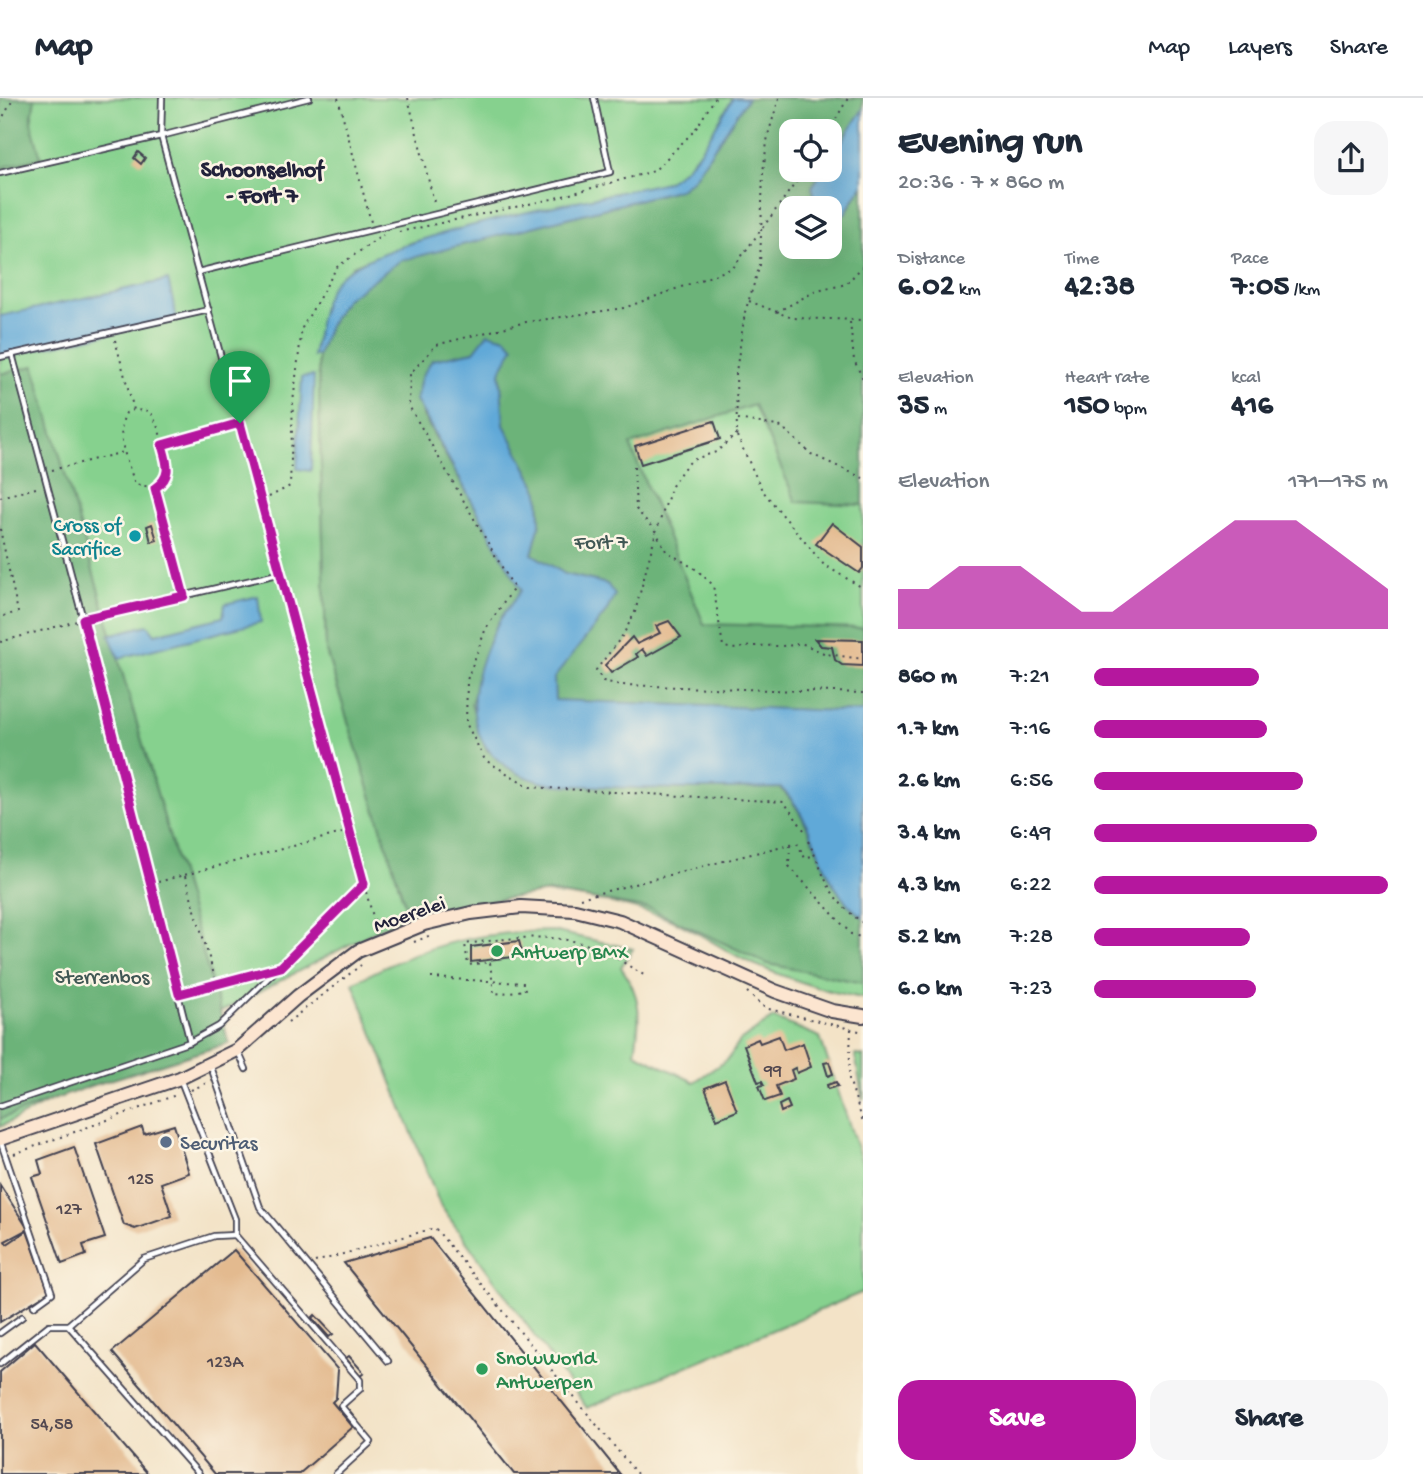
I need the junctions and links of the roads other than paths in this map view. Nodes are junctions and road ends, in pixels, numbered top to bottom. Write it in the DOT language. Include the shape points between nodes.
graph roads {
  1 [pos="162,98"];
  2 [pos="309,98"];
  3 [pos="594,98"];
  4 [pos="161,136"];
  5 [pos="0,173"];
  6 [pos="198,272"];
  7 [pos="209,310"];
  8 [pos="12,354"];
  9 [pos="0,357"];
  10 [pos="282,573"];
  11 [pos="83,619"];
  12 [pos="281,967"];
  13 [pos="179,994"];
  14 [pos="863,1016"];
  15 [pos="190,1042"];
  16 [pos="237,1050"];
  17 [pos="210,1063"];
  18 [pos="246,1069"];
  19 [pos="180,1078"];
  20 [pos="0,1105"];
  21 [pos="0,1140"];
  22 [pos="235,1235"];
  23 [pos="34,1306"];
  24 [pos="22,1317"];
  25 [pos="68,1325"];
  26 [pos="0,1333"];
  27 [pos="388,1361"];
  28 [pos="0,1364"];
  29 [pos="199,1474"];
  30 [pos="336,1474"];
  1 -- 4 [label="lane"];
  2 -- 4 [label="lane"];
  3 -- 6 [label="lane" via="610,172"];
  4 -- 5 [label="lane"];
  4 -- 6 [label="lane"];
  6 -- 7 [label="lane"];
  7 -- 8 [label="lane"];
  7 -- 10 [label="lane"];
  8 -- 9 [label="lane"];
  8 -- 11 [label="lane"];
  10 -- 11 [label="lane"];
  10 -- 12 [label="lane" via="364,884"];
  11 -- 13 [label="lane"];
  12 -- 13 [label="lane"];
  12 -- 15 [label="lane" via="219,1026"];
  13 -- 15 [label="lane"];
  14 -- 16 [label="street, Moerelei" via="832,1011 775,991 620,921 575,911 521,907 424,925 358,951"];
  15 -- 20 [label="lane"];
  16 -- 17 [label="street, Moerelei"];
  16 -- 18 [label="lane"];
  17 -- 19 [label="street, Moerelei"];
  17 -- 27 [label="lane" via="260,1207"];
  19 -- 21 [label="street, Moerelei"];
  19 -- 22 [label="lane" via="235,1219"];
  21 -- 23 [label="lane" via="52,1293"];
  22 -- 25 [label="lane" via="214,1236 144,1259"];
  22 -- 30 [label="lane" via="360,1380 360,1389 341,1406 372,1442"];
  24 -- 26 [label="lane"];
  25 -- 28 [label="lane" via="49,1325"];
  25 -- 29 [label="lane"];
}
